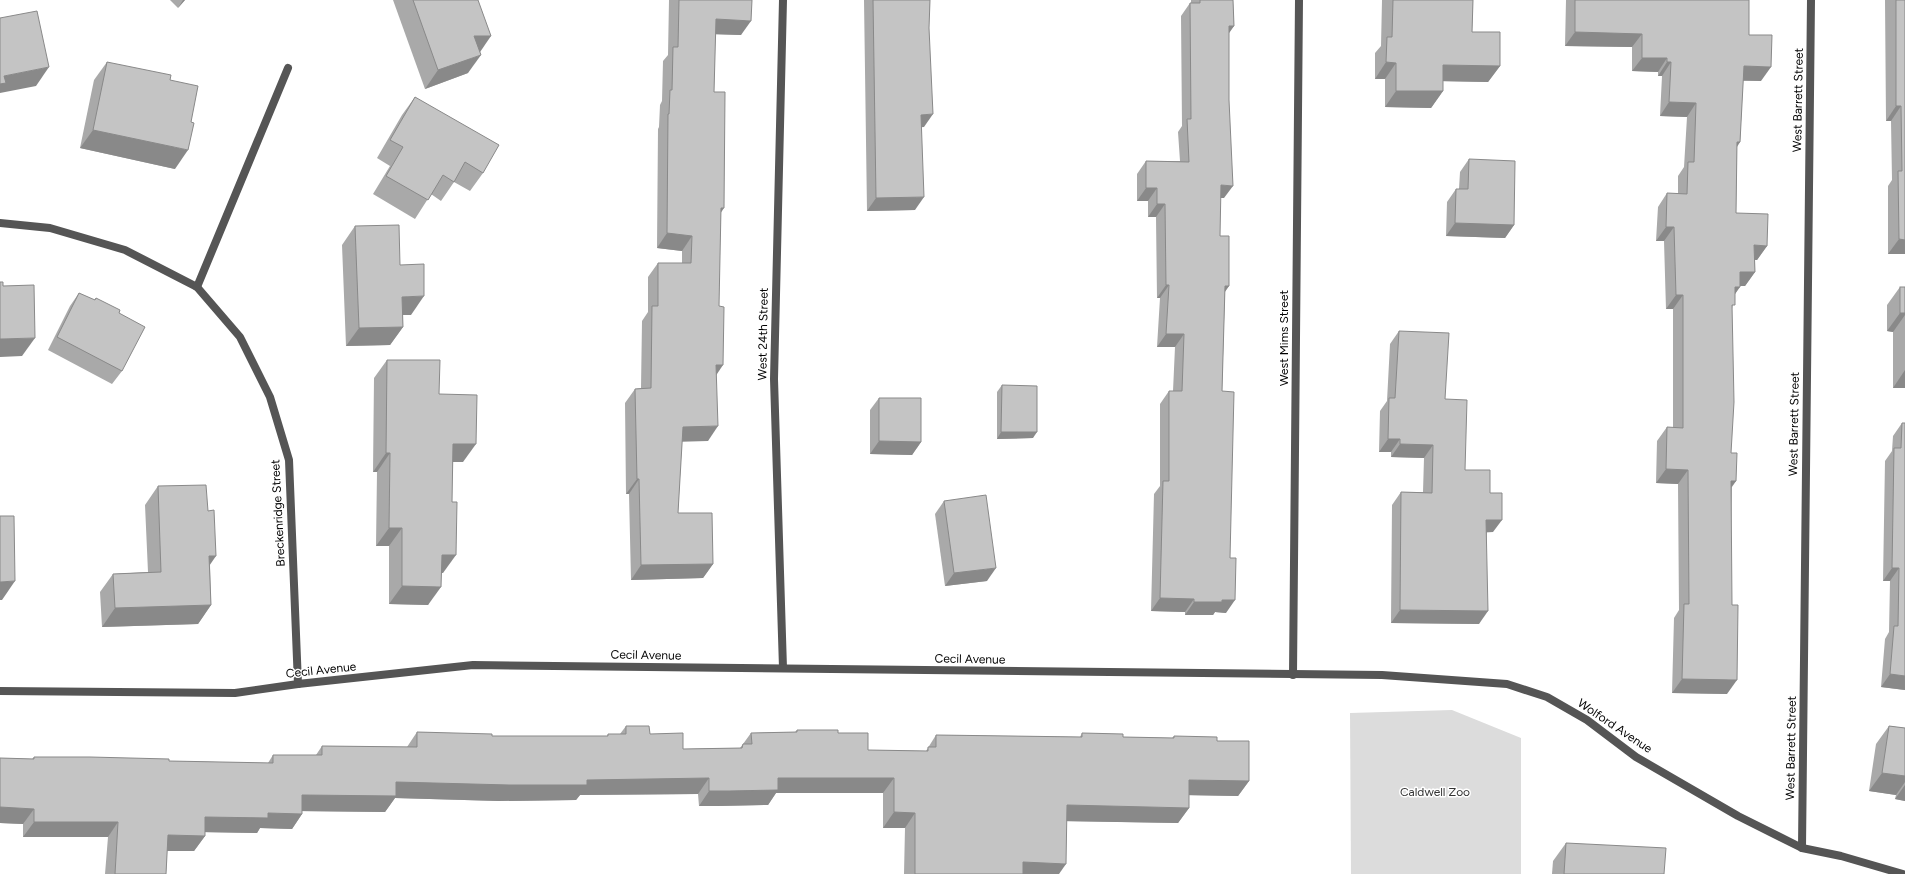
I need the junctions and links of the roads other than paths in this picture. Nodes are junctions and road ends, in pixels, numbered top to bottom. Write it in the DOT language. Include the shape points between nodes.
graph roads {
  1 [pos="784,0"];
  2 [pos="1299,0"];
  3 [pos="1811,0"];
  4 [pos="288,68"];
  5 [pos="0,222"];
  6 [pos="197,287"];
  7 [pos="783,668"];
  8 [pos="1293,675"];
  9 [pos="298,684"];
  10 [pos="0,691"];
  11 [pos="1802,848"];
  12 [pos="1903,874"];
  1 -- 7 [label="street, West 24th Street" via="774,379"];
  2 -- 8 [label="street, West Mims Street"];
  3 -- 11 [label="street, West Barrett Street"];
  4 -- 6 [label="street"];
  5 -- 6 [label="street, Breckenridge Street" via="50,228 125,250"];
  6 -- 9 [label="street, Breckenridge Street" via="240,337 270,397 289,460"];
  7 -- 8 [label="street, Cecil Avenue"];
  7 -- 9 [label="street, Cecil Avenue" via="473,665"];
  8 -- 11 [label="street, Wolford Avenue" via="1382,675 1507,684 1547,697 1587,720 1636,757 1738,816"];
  9 -- 10 [label="street, Cecil Avenue" via="235,693"];
  11 -- 12 [label="street, Wolford Avenue"];
}
